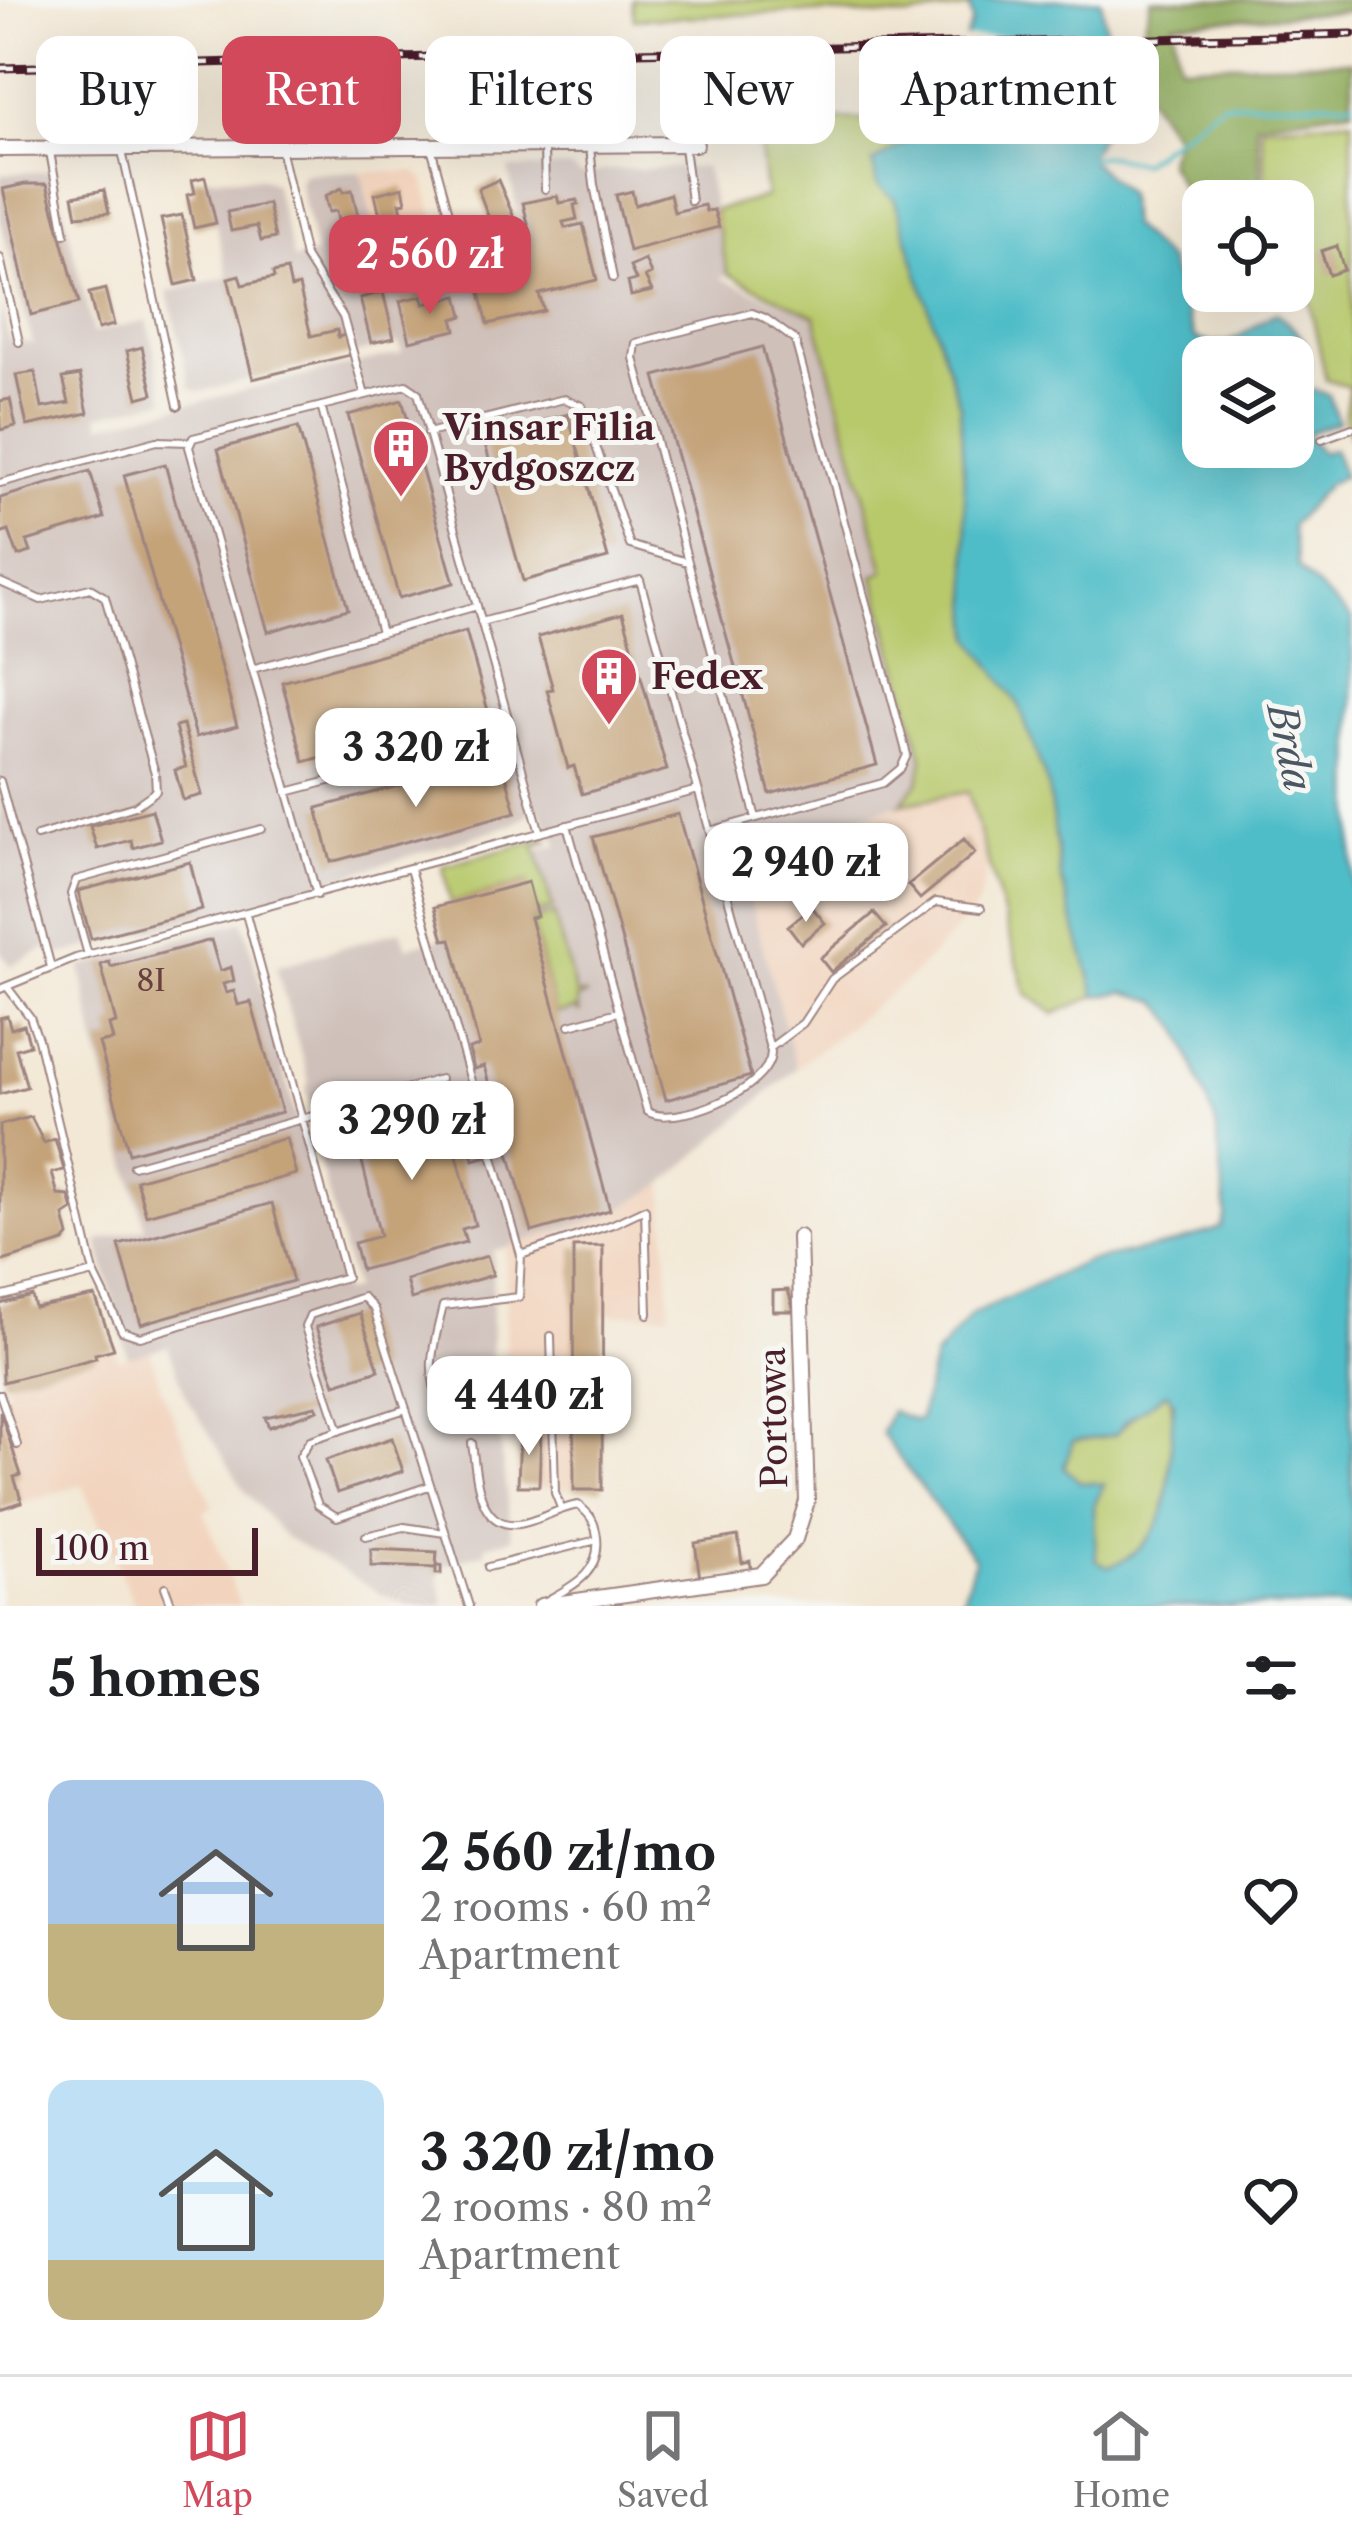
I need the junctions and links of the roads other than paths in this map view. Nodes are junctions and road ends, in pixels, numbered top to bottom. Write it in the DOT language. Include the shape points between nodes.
graph roads {
  1 [pos="430,144"];
  2 [pos="544,144"];
  3 [pos="590,144"];
  4 [pos="690,144"];
  5 [pos="280,147"];
  6 [pos="49,148"];
  7 [pos="121,148"];
  8 [pos="0,149"];
  9 [pos="545,189"];
  10 [pos="691,201"];
  11 [pos="65,234"];
  12 [pos="0,258"];
  13 [pos="465,272"];
  14 [pos="614,278"];
  15 [pos="20,342"];
  16 [pos="365,395"];
  17 [pos="178,406"];
  18 [pos="321,406"];
  19 [pos="1352,428"];
  20 [pos="428,433"];
  21 [pos="1322,439"];
  22 [pos="190,442"];
  23 [pos="0,483"];
  24 [pos="687,562"];
  25 [pos="0,582"];
  26 [pos="477,606"];
  27 [pos="481,622"];
  28 [pos="381,633"];
  29 [pos="252,669"];
  30 [pos="512,733"];
  31 [pos="0,781"];
  32 [pos="698,790"];
  33 [pos="287,791"];
  34 [pos="756,818"];
  35 [pos="567,825"];
  36 [pos="261,829"];
  37 [pos="710,830"];
  38 [pos="539,833"];
  39 [pos="37,836"];
  40 [pos="410,869"];
  41 [pos="316,895"];
  42 [pos="981,908"];
  43 [pos="246,914"];
  44 [pos="88,955"];
  45 [pos="51,967"];
  46 [pos="4,988"];
  47 [pos="619,1012"];
  48 [pos="570,1025"];
  49 [pos="770,1048"];
  50 [pos="440,1079"];
  51 [pos="302,1119"];
  52 [pos="133,1166"];
  53 [pos="799,1237"];
  54 [pos="521,1255"];
  55 [pos="94,1273"];
  56 [pos="0,1298"];
  57 [pos="648,1314"];
  58 [pos="550,1336"];
  59 [pos="0,1394"];
  60 [pos="442,1405"];
  61 [pos="406,1408"];
  62 [pos="339,1430"];
  63 [pos="472,1443"];
  64 [pos="17,1445"];
  65 [pos="430,1486"];
  66 [pos="561,1508"];
  67 [pos="445,1533"];
  68 [pos="366,1537"];
  69 [pos="597,1540"];
  70 [pos="488,1567"];
  71 [pos="165,1588"];
  72 [pos="172,1606"];
  73 [pos="469,1606"];
  74 [pos="539,1606"];
  1 -- 5 [label="street"];
  1 -- 13 [label="lane"];
  2 -- 9 [label="lane"];
  3 -- 14 [label="lane"];
  4 -- 10 [label="lane"];
  5 -- 7 [label="street"];
  5 -- 16 [label="lane" via="305,257 344,317"];
  6 -- 7 [label="street"];
  6 -- 8 [label="street"];
  6 -- 11 [label="lane"];
  7 -- 17 [label="lane"];
  12 -- 15 [label="lane"];
  16 -- 18 [label="lane"];
  16 -- 20 [label="lane" via="410,386"];
  18 -- 22 [label="lane"];
  18 -- 28 [label="lane"];
  19 -- 21 [label="lane"];
  20 -- 24 [label="lane" via="565,399 582,406 630,545"];
  20 -- 26 [label="lane"];
  22 -- 23 [label="lane" via="158,441"];
  22 -- 29 [label="lane"];
  24 -- 34 [label="lane"];
  24 -- 34 [label="lane" via="636,374 636,343 752,314 795,340 907,754 883,783"];
  25 -- 39 [label="lane" via="41,600 91,588 105,597 155,773 156,791 135,806"];
  26 -- 27 [label="lane"];
  26 -- 28 [label="lane"];
  27 -- 30 [label="lane"];
  27 -- 32 [label="lane" via="640,580"];
  28 -- 29 [label="lane"];
  29 -- 33 [label="lane"];
  30 -- 33 [label="lane"];
  30 -- 38 [label="lane"];
  31 -- 45 [label="lane"];
  32 -- 35 [label="lane"];
  32 -- 37 [label="lane"];
  33 -- 41 [label="lane"];
  34 -- 37 [label="lane"];
  35 -- 38 [label="lane"];
  35 -- 47 [label="lane"];
  36 -- 44 [label="lane" via="76,880 71,894"];
  37 -- 49 [label="lane"];
  38 -- 40 [label="lane"];
  40 -- 41 [label="lane"];
  40 -- 54 [label="lane"];
  41 -- 43 [label="lane"];
  42 -- 49 [label="lane" via="936,902 832,979 802,1023"];
  43 -- 44 [label="lane"];
  43 -- 51 [label="lane"];
  44 -- 45 [label="lane"];
  45 -- 46 [label="lane"];
  46 -- 55 [label="lane" via="38,1039"];
  47 -- 48 [label="lane"];
  47 -- 49 [label="lane" via="653,1117 737,1096 764,1073"];
  50 -- 51 [label="lane"];
  51 -- 52 [label="lane"];
  51 -- 55 [label="lane" via="346,1277 140,1337 122,1331"];
  53 -- 74 [label="street, Portowa" via="807,1501 795,1539 761,1575"];
  54 -- 57 [label="lane" via="645,1209"];
  54 -- 60 [label="lane" via="519,1297 443,1306 429,1369"];
  55 -- 56 [label="lane"];
  58 -- 66 [label="lane"];
  59 -- 64 [label="lane"];
  61 -- 62 [label="lane"];
  61 -- 62 [label="lane" via="374,1309 363,1298 310,1316 305,1328"];
  61 -- 65 [label="lane"];
  62 -- 65 [label="lane" via="310,1441 300,1456 318,1505 337,1516"];
  63 -- 66 [label="lane" via="487,1513 525,1524"];
  65 -- 67 [label="lane"];
  66 -- 69 [label="lane" via="578,1504 590,1513"];
  67 -- 68 [label="lane" via="404,1527"];
  67 -- 73 [label="lane"];
  69 -- 70 [label="lane"];
  69 -- 74 [label="lane" via="596,1564"];
  71 -- 72 [label="lane"];
}
